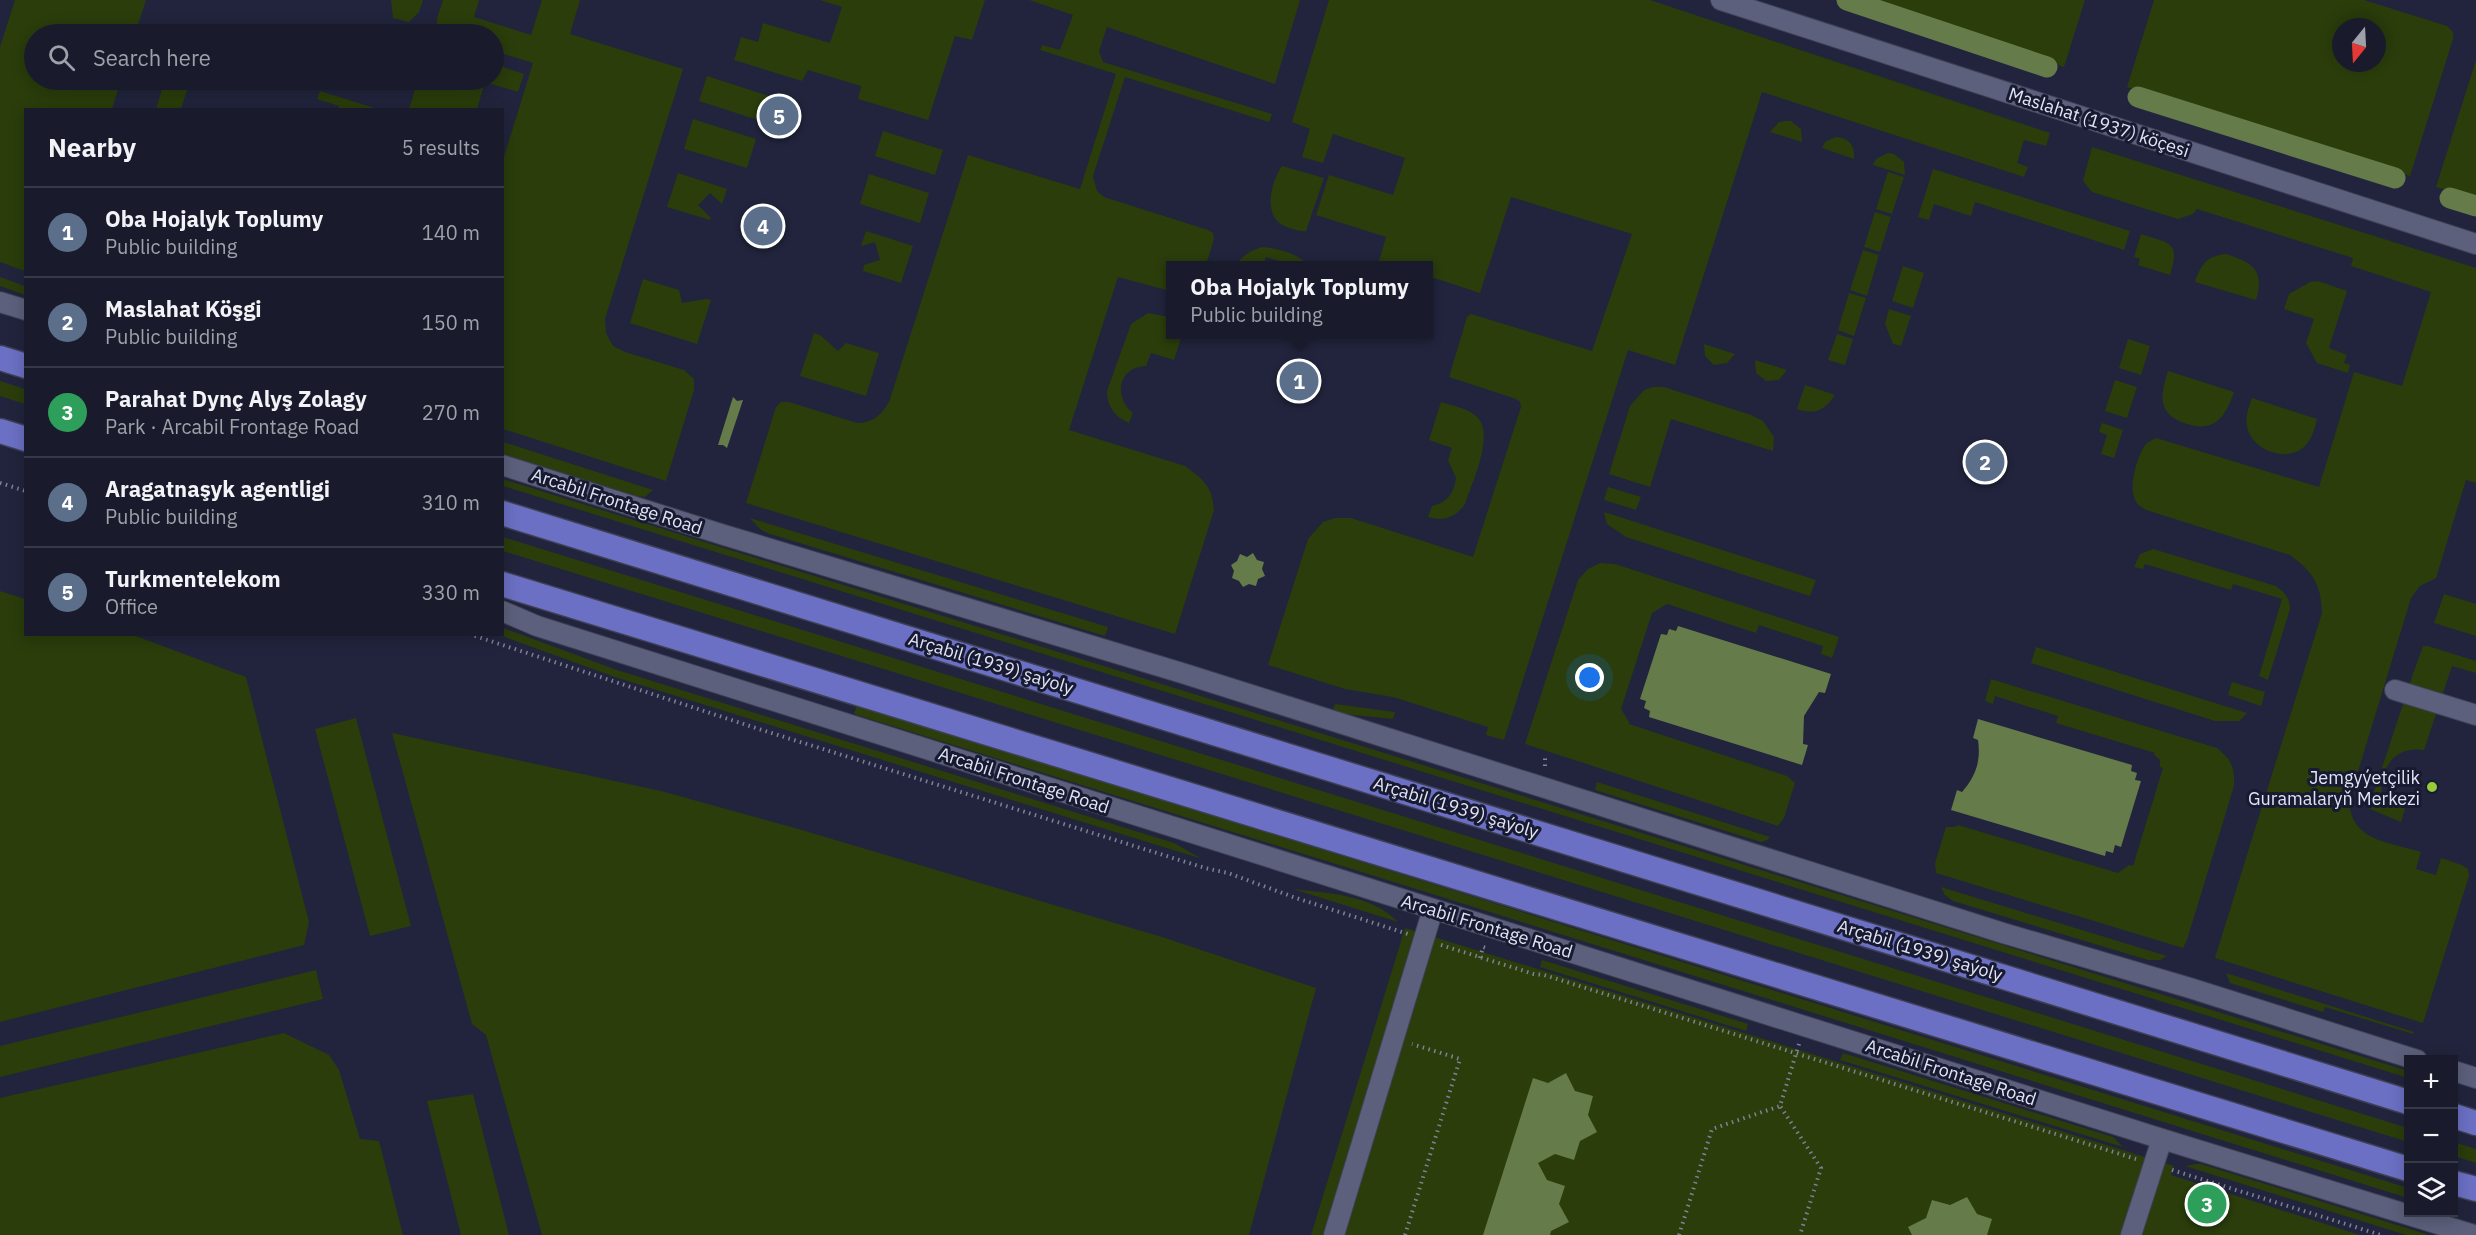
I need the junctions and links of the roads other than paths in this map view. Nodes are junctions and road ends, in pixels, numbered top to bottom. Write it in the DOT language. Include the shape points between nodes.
graph roads {
  1 [pos="1721,0"];
  2 [pos="2476,244"];
  3 [pos="0,302"];
  4 [pos="24,309"];
  5 [pos="0,358"];
  6 [pos="24,365"];
  7 [pos="0,431"];
  8 [pos="24,438"];
  9 [pos="504,466"];
  10 [pos="504,514"];
  11 [pos="504,585"];
  12 [pos="504,612"];
  13 [pos="2395,690"];
  14 [pos="2476,715"];
  15 [pos="1433,909"];
  16 [pos="2404,1055"];
  17 [pos="2458,1072"];
  18 [pos="2476,1078"];
  19 [pos="2404,1100"];
  20 [pos="2458,1117"];
  21 [pos="2476,1123"];
  22 [pos="2162,1139"];
  23 [pos="2404,1167"];
  24 [pos="2458,1184"];
  25 [pos="2476,1190"];
  26 [pos="1334,1235"];
  27 [pos="2131,1235"];
  28 [pos="2475,1235"];
  1 -- 2 [label="street, Maslahat (1937) köçesi"];
  3 -- 4 [label="street"];
  5 -- 6 [label="main road"];
  7 -- 8 [label="main road"];
  9 -- 16 [label="street, Arcabil Frontage Road"];
  10 -- 19 [label="main road, Arçabil (1939) şaýoly"];
  11 -- 23 [label="main road"];
  12 -- 15 [label="street, Arcabil Frontage Road" via="537,626"];
  13 -- 14 [label="street"];
  15 -- 22 [label="street, Arcabil Frontage Road"];
  15 -- 26 [label="street"];
  17 -- 18 [label="street"];
  20 -- 21 [label="main road"];
  22 -- 27 [label="street"];
  22 -- 28 [label="street, Arcabil Frontage Road"];
  24 -- 25 [label="main road"];
}
